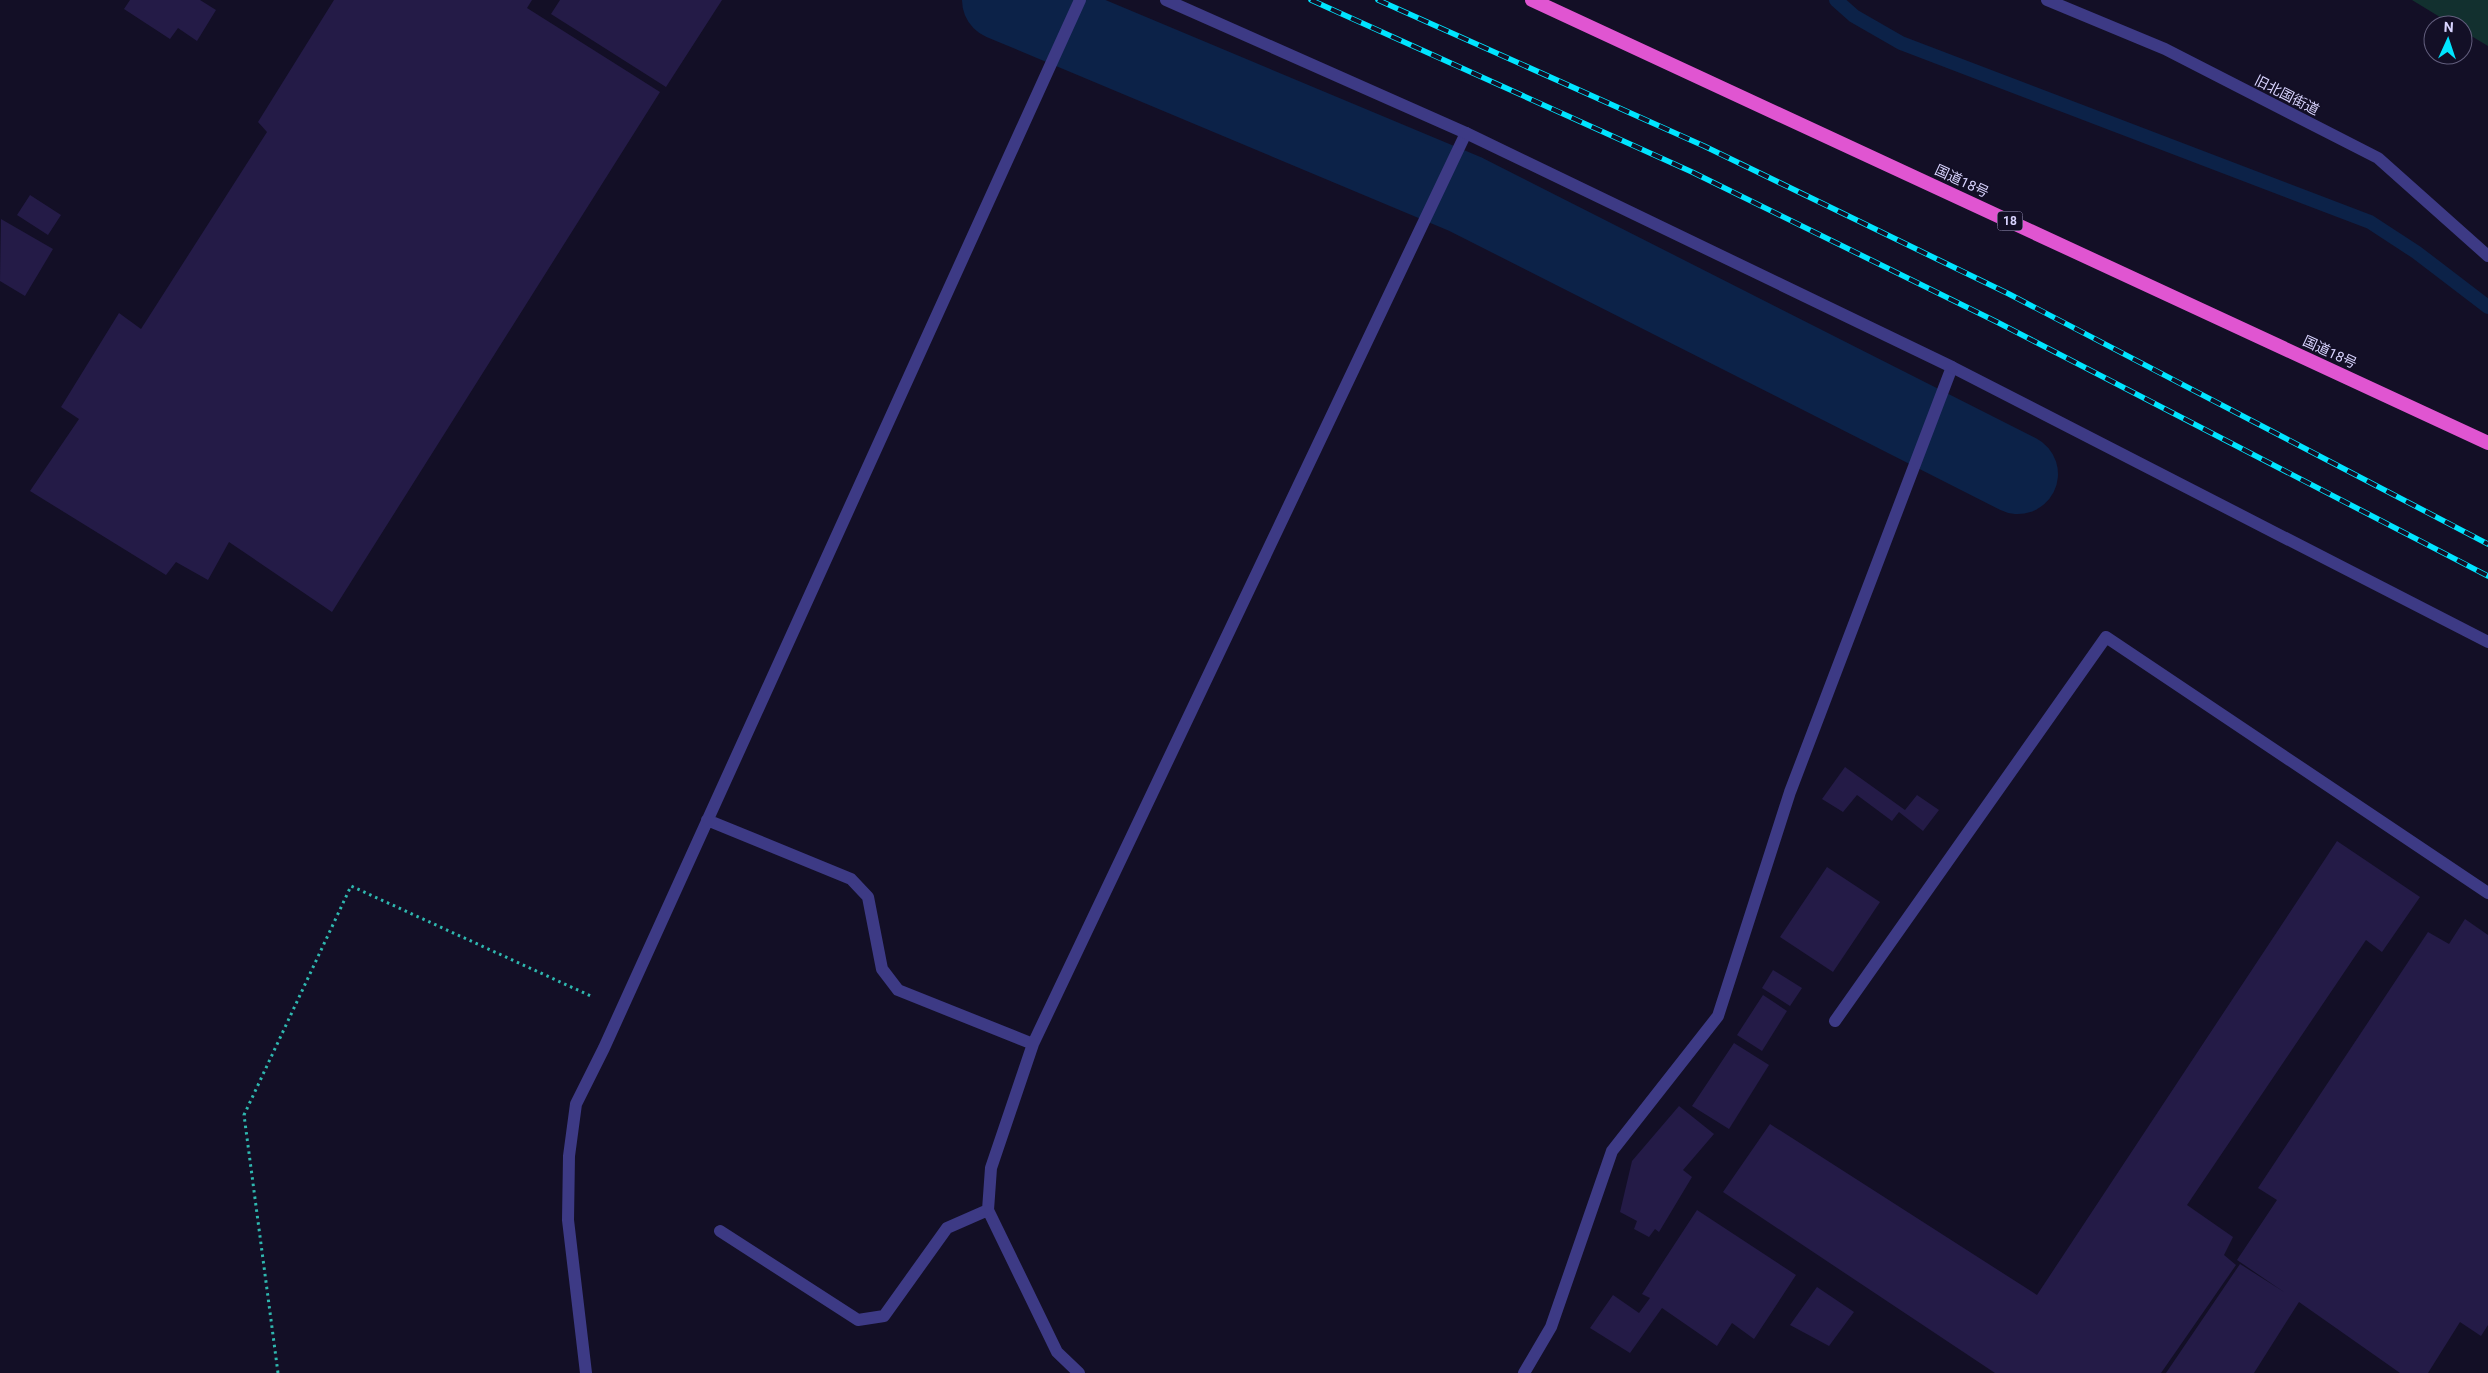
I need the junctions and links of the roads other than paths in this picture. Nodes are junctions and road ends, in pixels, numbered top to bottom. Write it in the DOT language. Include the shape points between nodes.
graph roads {
  1 [pos="1080,0"];
  2 [pos="1166,0"];
  3 [pos="1532,0"];
  4 [pos="2047,0"];
  5 [pos="1466,133"];
  6 [pos="2488,256"];
  7 [pos="1952,367"];
  8 [pos="2488,443"];
  9 [pos="2488,642"];
  10 [pos="707,820"];
  11 [pos="2488,893"];
  12 [pos="1835,1022"];
  13 [pos="1032,1044"];
  14 [pos="988,1210"];
  15 [pos="720,1232"];
  16 [pos="586,1373"];
  17 [pos="1079,1373"];
  18 [pos="1524,1373"];
  1 -- 10 [label="street"];
  2 -- 5 [label="street"];
  3 -- 8 [label="highway, 国道18号 / 18"];
  4 -- 6 [label="street, 旧北国街道" via="2166,49 2378,158"];
  5 -- 7 [label="street"];
  5 -- 13 [label="street"];
  7 -- 9 [label="street"];
  7 -- 18 [label="street" via="1790,792 1718,1016 1612,1152 1551,1327"];
  10 -- 13 [label="street" via="851,879 868,897 882,969 898,990"];
  10 -- 16 [label="street" via="576,1104 569,1156 568,1220"];
  11 -- 12 [label="street" via="2106,637"];
  13 -- 14 [label="street" via="991,1168"];
  14 -- 15 [label="street" via="947,1228 884,1316 858,1320"];
  14 -- 17 [label="street" via="1057,1352"];
}
